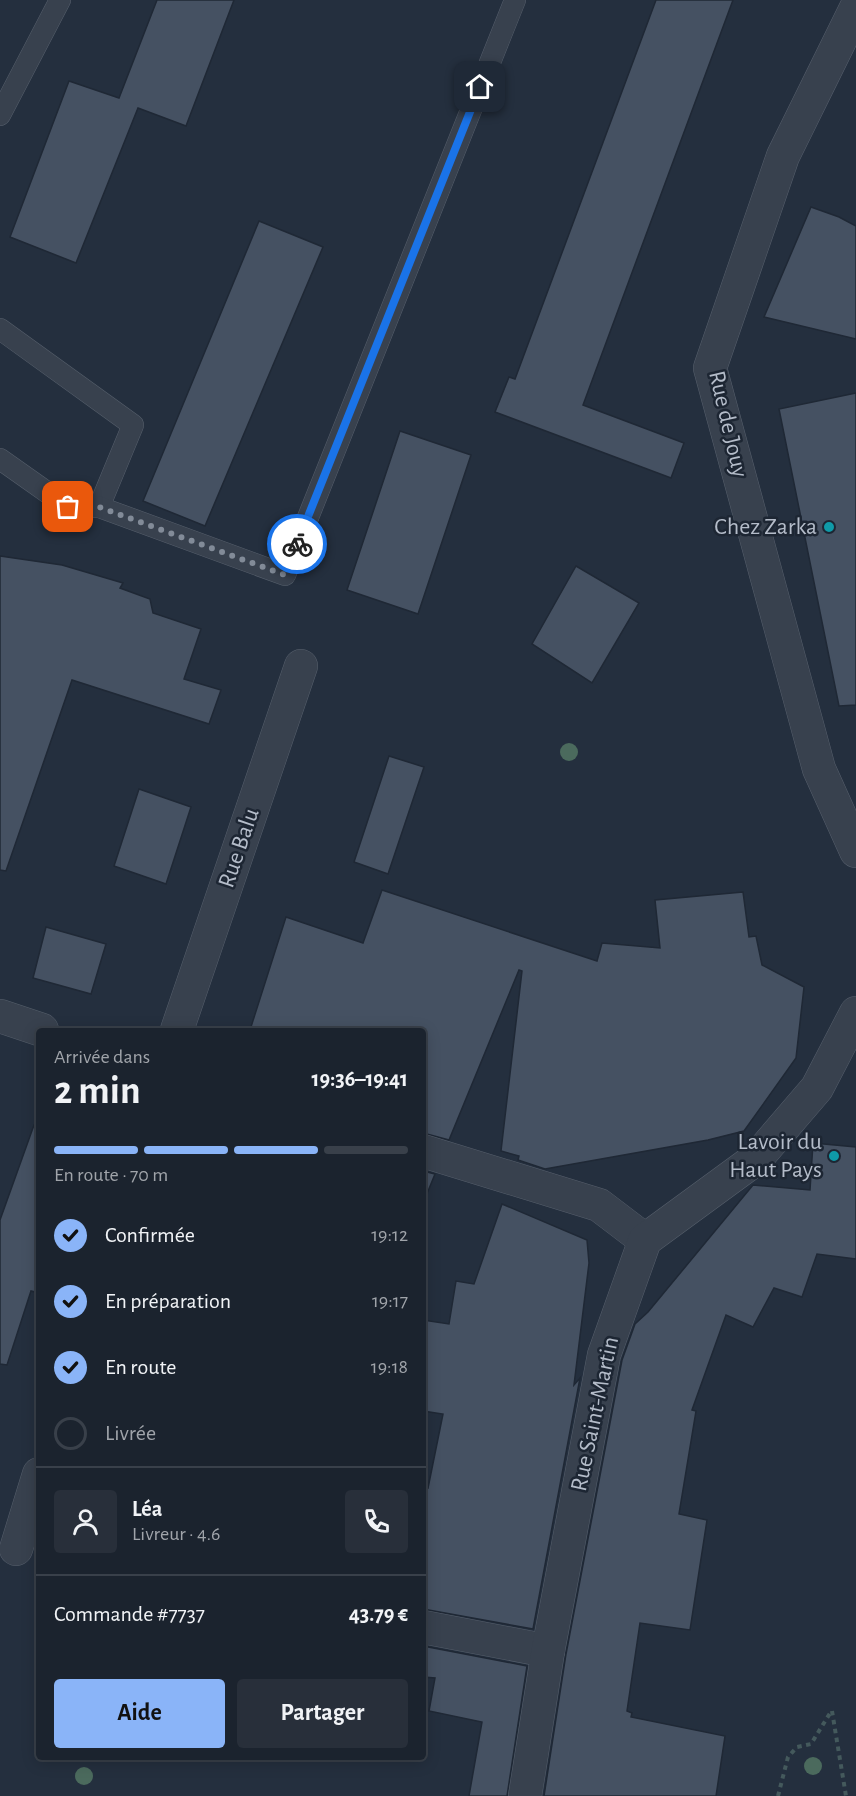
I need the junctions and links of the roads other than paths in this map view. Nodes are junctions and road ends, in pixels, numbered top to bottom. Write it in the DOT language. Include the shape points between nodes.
graph roads {
  1 [pos="60,0"];
  2 [pos="515,0"];
  3 [pos="856,8"];
  4 [pos="0,115"];
  5 [pos="0,329"];
  6 [pos="0,459"];
  7 [pos="99,507"];
  8 [pos="301,666"];
  9 [pos="856,851"];
  10 [pos="856,1013"];
  11 [pos="0,1016"];
  12 [pos="36,1028"];
  13 [pos="178,1028"];
  14 [pos="426,1152"];
  15 [pos="645,1240"];
  16 [pos="36,1485"];
  17 [pos="18,1550"];
  18 [pos="426,1628"];
  19 [pos="548,1651"];
  20 [pos="525,1796"];
  1 -- 4 [label="lane"];
  2 -- 7 [label="lane" via="285,575"];
  3 -- 9 [label="street, Rue de Jouy" via="783,156 710,368 819,769"];
  5 -- 7 [label="lane" via="133,425"];
  6 -- 7 [label="lane" via="68,507"];
  8 -- 13 [label="street, Rue Balu"];
  10 -- 15 [label="street" via="817,1088 757,1158"];
  11 -- 12 [label="street"];
  14 -- 15 [label="street" via="599,1205"];
  15 -- 19 [label="street, Rue Saint-Martin" via="604,1355"];
  16 -- 17 [label="street"];
  18 -- 19 [label="street"];
  19 -- 20 [label="street, Rue Saint-Martin"];
}
